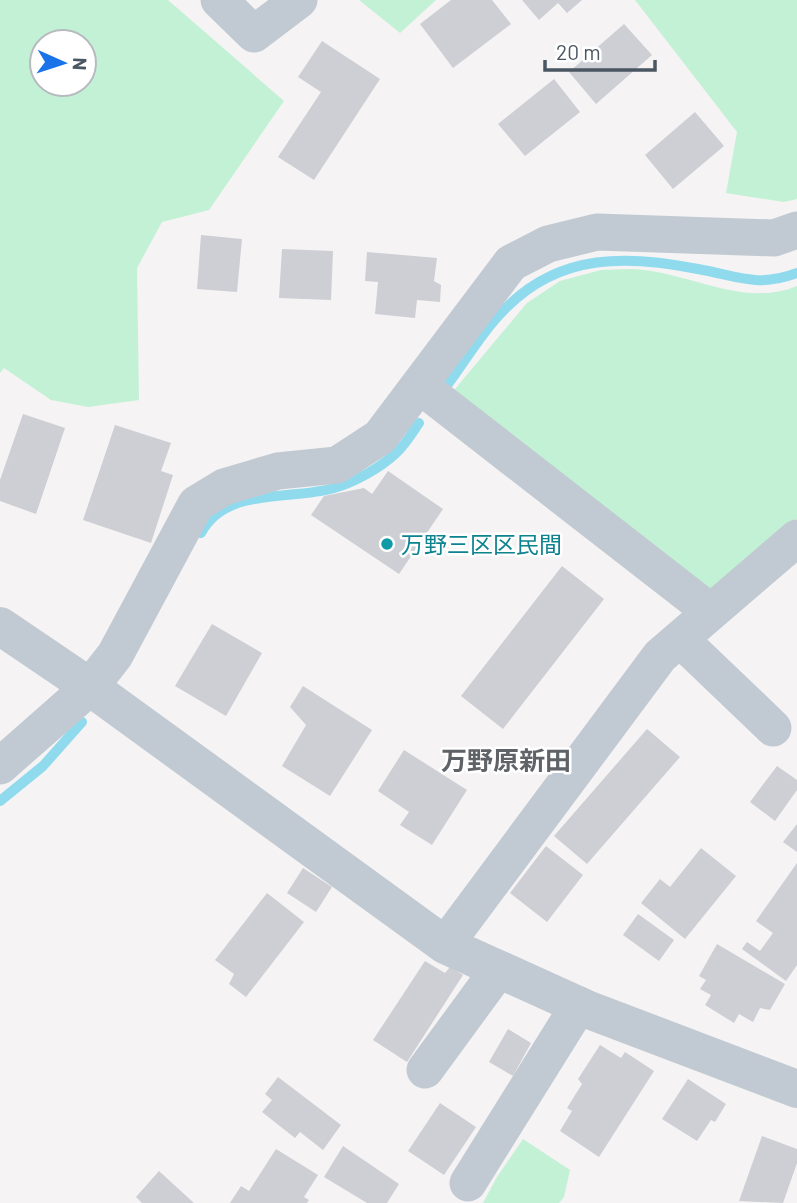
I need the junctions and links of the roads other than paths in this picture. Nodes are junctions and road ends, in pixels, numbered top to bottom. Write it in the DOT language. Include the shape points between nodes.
graph roads {
  1 [pos="219,0"];
  2 [pos="299,0"];
  3 [pos="797,230"];
  4 [pos="419,385"];
  5 [pos="797,538"];
  6 [pos="711,612"];
  7 [pos="0,626"];
  8 [pos="680,639"];
  9 [pos="90,687"];
  10 [pos="774,728"];
  11 [pos="0,766"];
  12 [pos="445,945"];
  13 [pos="499,969"];
  14 [pos="579,1006"];
  15 [pos="425,1070"];
  16 [pos="797,1089"];
  17 [pos="468,1183"];
  1 -- 2 [label="street" via="254,34"];
  3 -- 4 [label="street" via="774,238 597,232 548,244 511,263"];
  4 -- 6 [label="street"];
  4 -- 9 [label="street" via="380,437 337,465 278,471 224,487 196,505 115,655"];
  5 -- 6 [label="street"];
  6 -- 8 [label="street"];
  7 -- 9 [label="street"];
  8 -- 10 [label="street"];
  8 -- 12 [label="street" via="660,656"];
  9 -- 11 [label="street"];
  9 -- 12 [label="street"];
  12 -- 13 [label="street"];
  13 -- 14 [label="street"];
  13 -- 15 [label="street"];
  14 -- 16 [label="street"];
  14 -- 17 [label="street"];
}
